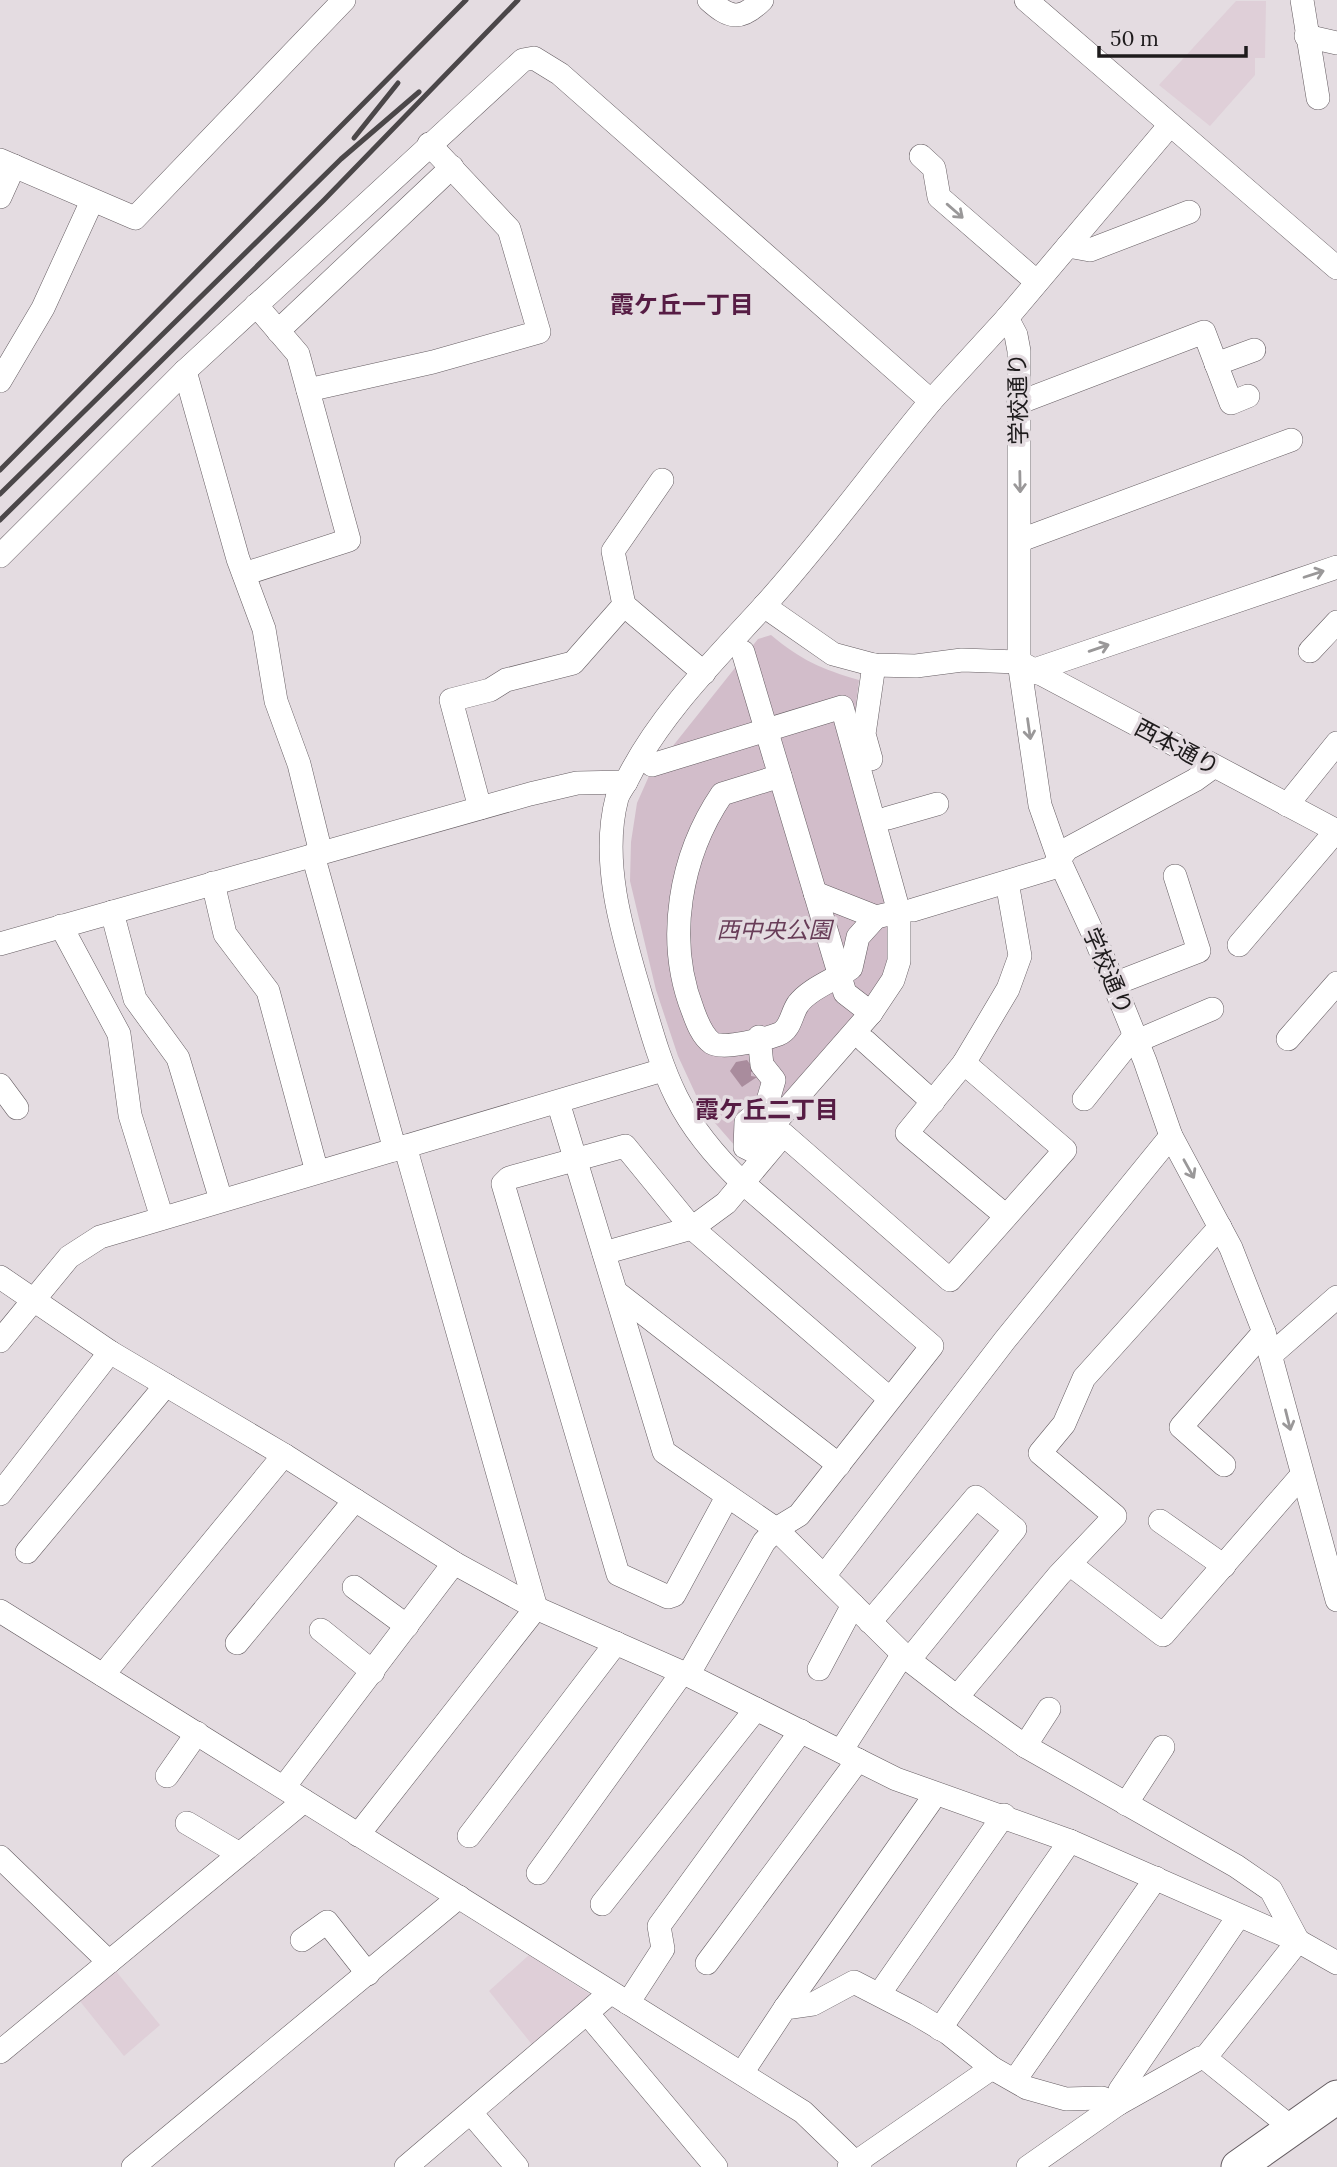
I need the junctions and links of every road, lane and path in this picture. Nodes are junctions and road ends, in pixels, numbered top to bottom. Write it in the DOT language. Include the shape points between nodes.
graph roads {
  1 [pos="344,0"];
  2 [pos="762,0"];
  3 [pos="1026,0"];
  4 [pos="1302,0"];
  5 [pos="715,2"];
  6 [pos="1306,36"];
  7 [pos="1337,43"];
  8 [pos="1318,99"];
  9 [pos="1170,125"];
  10 [pos="429,144"];
  11 [pos="921,156"];
  12 [pos="7,163"];
  13 [pos="452,167"];
  14 [pos="0,197"];
  15 [pos="92,201"];
  16 [pos="1189,212"];
  17 [pos="1068,246"];
  18 [pos="1337,268"];
  19 [pos="1037,282"];
  20 [pos="256,306"];
  21 [pos="1007,318"];
  22 [pos="278,331"];
  23 [pos="1254,351"];
  24 [pos="1216,364"];
  25 [pos="186,370"];
  26 [pos="0,381"];
  27 [pos="308,390"];
  28 [pos="1248,397"];
  29 [pos="931,401"];
  30 [pos="1018,403"];
  31 [pos="1291,440"];
  32 [pos="662,481"];
  33 [pos="1021,540"];
  34 [pos="0,556"];
  35 [pos="1337,567"];
  36 [pos="244,574"];
  37 [pos="624,605"];
  38 [pos="764,606"];
  39 [pos="1337,622"];
  40 [pos="1310,651"];
  41 [pos="743,652"];
  42 [pos="874,665"];
  43 [pos="1028,667"];
  44 [pos="704,673"];
  45 [pos="766,731"];
  46 [pos="1337,743"];
  47 [pos="652,765"];
  48 [pos="1213,767"];
  49 [pos="780,776"];
  50 [pos="626,782"];
  51 [pos="937,804"];
  52 [pos="1287,805"];
  53 [pos="480,808"];
  54 [pos="888,818"];
  55 [pos="1337,831"];
  56 [pos="317,854"];
  57 [pos="1060,862"];
  58 [pos="1175,876"];
  59 [pos="1007,882"];
  60 [pos="213,883"];
  61 [pos="815,893"];
  62 [pos="906,911"];
  63 [pos="112,912"];
  64 [pos="876,917"];
  65 [pos="61,926"];
  66 [pos="0,944"];
  67 [pos="1239,946"];
  68 [pos="840,976"];
  69 [pos="1337,983"];
  70 [pos="1114,985"];
  71 [pos="1212,1009"];
  72 [pos="871,1013"];
  73 [pos="759,1037"];
  74 [pos="1136,1038"];
  75 [pos="1288,1039"];
  76 [pos="864,1041"];
  77 [pos="964,1063"];
  78 [pos="663,1070"];
  79 [pos="0,1085"];
  80 [pos="1084,1099"];
  81 [pos="558,1102"];
  82 [pos="933,1102"];
  83 [pos="18,1108"];
  84 [pos="783,1134"];
  85 [pos="1171,1136"];
  86 [pos="400,1148"];
  87 [pos="575,1159"];
  88 [pos="317,1172"];
  89 [pos="743,1183"];
  90 [pos="222,1200"];
  91 [pos="1006,1216"];
  92 [pos="162,1218"];
  93 [pos="1220,1227"];
  94 [pos="692,1228"];
  95 [pos="604,1254"];
  96 [pos="0,1276"];
  97 [pos="616,1292"];
  98 [pos="1337,1297"];
  99 [pos="33,1301"];
  100 [pos="1264,1332"];
  101 [pos="0,1341"];
  102 [pos="110,1352"];
  103 [pos="1272,1354"];
  104 [pos="166,1385"];
  105 [pos="889,1398"];
  106 [pos="284,1455"];
  107 [pos="839,1465"];
  108 [pos="1224,1465"];
  109 [pos="1301,1476"];
  110 [pos="0,1494"];
  111 [pos="727,1497"];
  112 [pos="355,1500"];
  113 [pos="1160,1521"];
  114 [pos="776,1530"];
  115 [pos="27,1552"];
  116 [pos="454,1563"];
  117 [pos="1070,1565"];
  118 [pos="1224,1566"];
  119 [pos="824,1576"];
  120 [pos="354,1587"];
  121 [pos="1337,1600"];
  122 [pos="853,1605"];
  123 [pos="536,1608"];
  124 [pos="0,1611"];
  125 [pos="870,1622"];
  126 [pos="407,1626"];
  127 [pos="321,1630"];
  128 [pos="237,1643"];
  129 [pos="616,1643"];
  130 [pos="906,1657"];
  131 [pos="819,1669"];
  132 [pos="373,1672"];
  133 [pos="685,1674"];
  134 [pos="103,1675"];
  135 [pos="957,1697"];
  136 [pos="756,1709"];
  137 [pos="1049,1709"];
  138 [pos="801,1731"];
  139 [pos="197,1733"];
  140 [pos="1025,1746"];
  141 [pos="1163,1747"];
  142 [pos="850,1756"];
  143 [pos="167,1776"];
  144 [pos="284,1787"];
  145 [pos="935,1795"];
  146 [pos="304,1801"];
  147 [pos="1126,1804"];
  148 [pos="1004,1815"];
  149 [pos="187,1823"];
  150 [pos="358,1835"];
  151 [pos="469,1836"];
  152 [pos="1070,1841"];
  153 [pos="238,1853"];
  154 [pos="0,1857"];
  155 [pos="538,1873"];
  156 [pos="1156,1878"];
  157 [pos="459,1897"];
  158 [pos="602,1904"];
  159 [pos="1238,1917"];
  160 [pos="302,1940"];
  161 [pos="1298,1941"];
  162 [pos="109,1962"];
  163 [pos="707,1963"];
  164 [pos="1337,1963"];
  165 [pos="368,1974"];
  166 [pos="880,1993"];
  167 [pos="619,1998"];
  168 [pos="785,2008"];
  169 [pos="587,2013"];
  170 [pos="940,2029"];
  171 [pos="0,2052"];
  172 [pos="1206,2058"];
  173 [pos="992,2068"];
  174 [pos="742,2073"];
  175 [pos="1015,2080"];
  176 [pos="1337,2097"];
  177 [pos="1118,2104"];
  178 [pos="471,2113"];
  179 [pos="1293,2129"];
  180 [pos="855,2165"];
  181 [pos="133,2167"];
  182 [pos="406,2167"];
  183 [pos="517,2167"];
  184 [pos="716,2167"];
  185 [pos="1028,2167"];
  186 [pos="1238,2167"];
  1 -- 15 [label="street" via="135,218"];
  2 -- 5 [label="street" via="742,15 726,14"];
  3 -- 9 [label="street"];
  4 -- 6 [label="street"];
  6 -- 7 [label="street"];
  6 -- 8 [label="street"];
  9 -- 17 [label="street"];
  9 -- 18 [label="street"];
  10 -- 13 [label="street"];
  10 -- 20 [label="street"];
  10 -- 29 [label="street" via="517,62 534,58 560,74"];
  11 -- 19 [label="street, one-way" via="933,168 939,197"];
  12 -- 14 [label="street"];
  12 -- 15 [label="street"];
  13 -- 22 [label="street"];
  13 -- 27 [label="street" via="509,229 539,332"];
  15 -- 26 [label="street" via="43,308"];
  16 -- 17 [label="street" via="1090,250"];
  17 -- 19 [label="street"];
  19 -- 21 [label="street"];
  20 -- 22 [label="street"];
  20 -- 25 [label="street"];
  21 -- 29 [label="street"];
  21 -- 30 [label="street, 学校通り" via="1019,351"];
  22 -- 27 [label="street" via="298,354"];
  23 -- 24 [label="street"];
  24 -- 28 [label="street" via="1231,403"];
  24 -- 30 [label="street" via="1204,332"];
  25 -- 34 [label="street"];
  25 -- 36 [label="street"];
  27 -- 36 [label="street" via="349,540"];
  29 -- 38 [label="street"];
  30 -- 33 [label="street, 学校通り, one-way"];
  31 -- 33 [label="street"];
  32 -- 37 [label="street" via="613,551"];
  33 -- 43 [label="street, 学校通り"];
  43 -- 35 [label="street, one-way" via="1044,667"];
  36 -- 56 [label="street" via="264,629 276,701 299,764"];
  37 -- 44 [label="street"];
  37 -- 53 [label="street" via="573,663 452,700"];
  38 -- 42 [label="street" via="833,654"];
  38 -- 44 [label="street"];
  39 -- 40 [label="street"];
  41 -- 45 [label="street"];
  42 -- 43 [label="street" via="962,660"];
  42 -- 54 [label="street" via="864,734"];
  43 -- 48 [label="street, 西本通り"];
  43 -- 57 [label="street, 学校通り, one-way" via="1040,805"];
  44 -- 50 [label="street" via="651,737"];
  45 -- 47 [label="street"];
  45 -- 49 [label="street"];
  45 -- 62 [label="street" via="842,707"];
  46 -- 52 [label="street"];
  48 -- 52 [label="street, 西本通り"];
  48 -- 57 [label="street" via="1067,849"];
  49 -- 61 [label="street"];
  49 -- 73 [label="street" via="722,794 693,848 681,902 679,968 700,1029 711,1042 724,1047"];
  50 -- 53 [label="street" via="577,783"];
  50 -- 78 [label="street" via="617,797 614,887 628,954"];
  51 -- 54 [label="street"];
  52 -- 55 [label="street, 西本通り"];
  53 -- 56 [label="street"];
  54 -- 62 [label="street"];
  55 -- 67 [label="street"];
  56 -- 60 [label="street"];
  56 -- 86 [label="street"];
  57 -- 59 [label="street"];
  57 -- 70 [label="street, 学校通り"];
  58 -- 70 [label="street" via="1199,951"];
  59 -- 62 [label="street"];
  59 -- 77 [label="street" via="1020,956 1008,989"];
  60 -- 63 [label="street"];
  60 -- 88 [label="street" via="225,934 268,991"];
  61 -- 64 [label="street"];
  61 -- 68 [label="street"];
  62 -- 64 [label="street"];
  62 -- 72 [label="street" via="893,980"];
  62 -- 76 [label="street" via="917,941 914,967 905,987"];
  63 -- 65 [label="street"];
  63 -- 90 [label="street" via="135,999 178,1058"];
  64 -- 68 [label="street" via="858,937 851,968"];
  65 -- 66 [label="street"];
  65 -- 92 [label="street" via="119,1034 131,1115"];
  68 -- 72 [label="street" via="845,993"];
  68 -- 73 [label="street" via="799,1003 786,1029"];
  69 -- 75 [label="street"];
  70 -- 74 [label="street, 学校通り"];
  71 -- 74 [label="street"];
  72 -- 73 [label="street" via="751,1150 745,1147 746,1122 767,1104 774,1080 762,1065"];
  74 -- 80 [label="street"];
  74 -- 85 [label="street, 学校通り"];
  76 -- 82 [label="street"];
  76 -- 84 [label="street"];
  77 -- 82 [label="street"];
  77 -- 91 [label="street" via="1065,1150"];
  78 -- 81 [label="street"];
  78 -- 89 [label="street" via="683,1113 716,1157"];
  79 -- 83 [label="street"];
  81 -- 86 [label="street"];
  81 -- 87 [label="street"];
  82 -- 91 [label="street" via="907,1133"];
  84 -- 89 [label="street"];
  84 -- 91 [label="street" via="950,1280"];
  85 -- 93 [label="street, 学校通り, one-way"];
  85 -- 119 [label="street" via="1004,1340"];
  86 -- 88 [label="street"];
  86 -- 123 [label="street"];
  87 -- 94 [label="street" via="625,1146"];
  87 -- 95 [label="street"];
  87 -- 111 [label="street" via="509,1178 503,1184 618,1574 668,1597 674,1595"];
  88 -- 90 [label="street"];
  89 -- 94 [label="street" via="726,1203"];
  89 -- 105 [label="street" via="932,1346"];
  90 -- 92 [label="street"];
  92 -- 99 [label="street" via="85,1245 69,1257"];
  93 -- 100 [label="street, 学校通り"];
  93 -- 117 [label="street" via="1084,1378 1063,1424 1040,1453 1115,1516"];
  94 -- 95 [label="street"];
  94 -- 105 [label="street"];
  95 -- 97 [label="street"];
  96 -- 99 [label="street"];
  97 -- 107 [label="street"];
  97 -- 111 [label="street" via="664,1452"];
  98 -- 103 [label="street"];
  99 -- 101 [label="street"];
  99 -- 102 [label="street"];
  100 -- 103 [label="street, 学校通り"];
  100 -- 108 [label="street" via="1181,1427"];
  102 -- 104 [label="street"];
  102 -- 110 [label="street"];
  103 -- 109 [label="street, 学校通り, one-way"];
  104 -- 106 [label="street"];
  104 -- 115 [label="street"];
  105 -- 107 [label="street"];
  106 -- 112 [label="street"];
  106 -- 134 [label="street"];
  107 -- 114 [label="street" via="799,1515"];
  109 -- 118 [label="street"];
  109 -- 121 [label="street, 学校通り"];
  111 -- 114 [label="street"];
  112 -- 116 [label="street"];
  112 -- 128 [label="street"];
  113 -- 118 [label="street"];
  114 -- 119 [label="street"];
  114 -- 133 [label="street" via="764,1542"];
  116 -- 123 [label="street"];
  116 -- 126 [label="street"];
  117 -- 118 [label="street" via="1163,1635"];
  117 -- 135 [label="street"];
  119 -- 122 [label="street"];
  120 -- 126 [label="street"];
  122 -- 125 [label="street"];
  122 -- 131 [label="street"];
  123 -- 129 [label="street"];
  123 -- 150 [label="street"];
  124 -- 134 [label="street"];
  125 -- 130 [label="street"];
  125 -- 130 [label="street" via="976,1497 1015,1529"];
  126 -- 132 [label="street"];
  127 -- 132 [label="street"];
  129 -- 133 [label="street"];
  129 -- 151 [label="street"];
  130 -- 135 [label="street"];
  130 -- 142 [label="street"];
  132 -- 144 [label="street"];
  133 -- 136 [label="street"];
  133 -- 155 [label="street"];
  134 -- 139 [label="street"];
  135 -- 140 [label="street"];
  136 -- 138 [label="street"];
  136 -- 158 [label="street"];
  137 -- 140 [label="street"];
  138 -- 142 [label="street"];
  138 -- 167 [label="street" via="659,1926 663,1949"];
  139 -- 143 [label="street"];
  139 -- 144 [label="street"];
  140 -- 147 [label="street"];
  141 -- 147 [label="street"];
  142 -- 145 [label="street"];
  142 -- 163 [label="street"];
  144 -- 146 [label="street"];
  145 -- 148 [label="street"];
  145 -- 168 [label="street"];
  146 -- 150 [label="street"];
  146 -- 153 [label="street"];
  147 -- 161 [label="street" via="1270,1890"];
  148 -- 152 [label="street"];
  148 -- 166 [label="street"];
  149 -- 153 [label="street"];
  150 -- 157 [label="street"];
  152 -- 156 [label="street"];
  152 -- 170 [label="street"];
  153 -- 162 [label="street"];
  154 -- 162 [label="street"];
  156 -- 159 [label="street"];
  156 -- 175 [label="street"];
  157 -- 165 [label="street"];
  157 -- 167 [label="street"];
  159 -- 161 [label="street"];
  159 -- 177 [label="street" via="1120,2090"];
  160 -- 165 [label="street" via="327,1922"];
  161 -- 164 [label="street"];
  161 -- 172 [label="street"];
  162 -- 171 [label="street"];
  165 -- 181 [label="street"];
  166 -- 168 [label="street" via="854,1982 813,2004"];
  166 -- 170 [label="street"];
  167 -- 169 [label="street"];
  167 -- 174 [label="street"];
  168 -- 174 [label="street"];
  169 -- 178 [label="street"];
  169 -- 184 [label="street"];
  170 -- 173 [label="street"];
  172 -- 177 [label="street"];
  172 -- 179 [label="street"];
  173 -- 175 [label="street"];
  173 -- 180 [label="street"];
  174 -- 180 [label="street" via="803,2112"];
  175 -- 177 [label="street" via="1048,2095 1102,2098"];
  176 -- 179 [label="highway"];
  177 -- 185 [label="street"];
  178 -- 182 [label="street"];
  178 -- 183 [label="street"];
  179 -- 186 [label="highway"];
}
